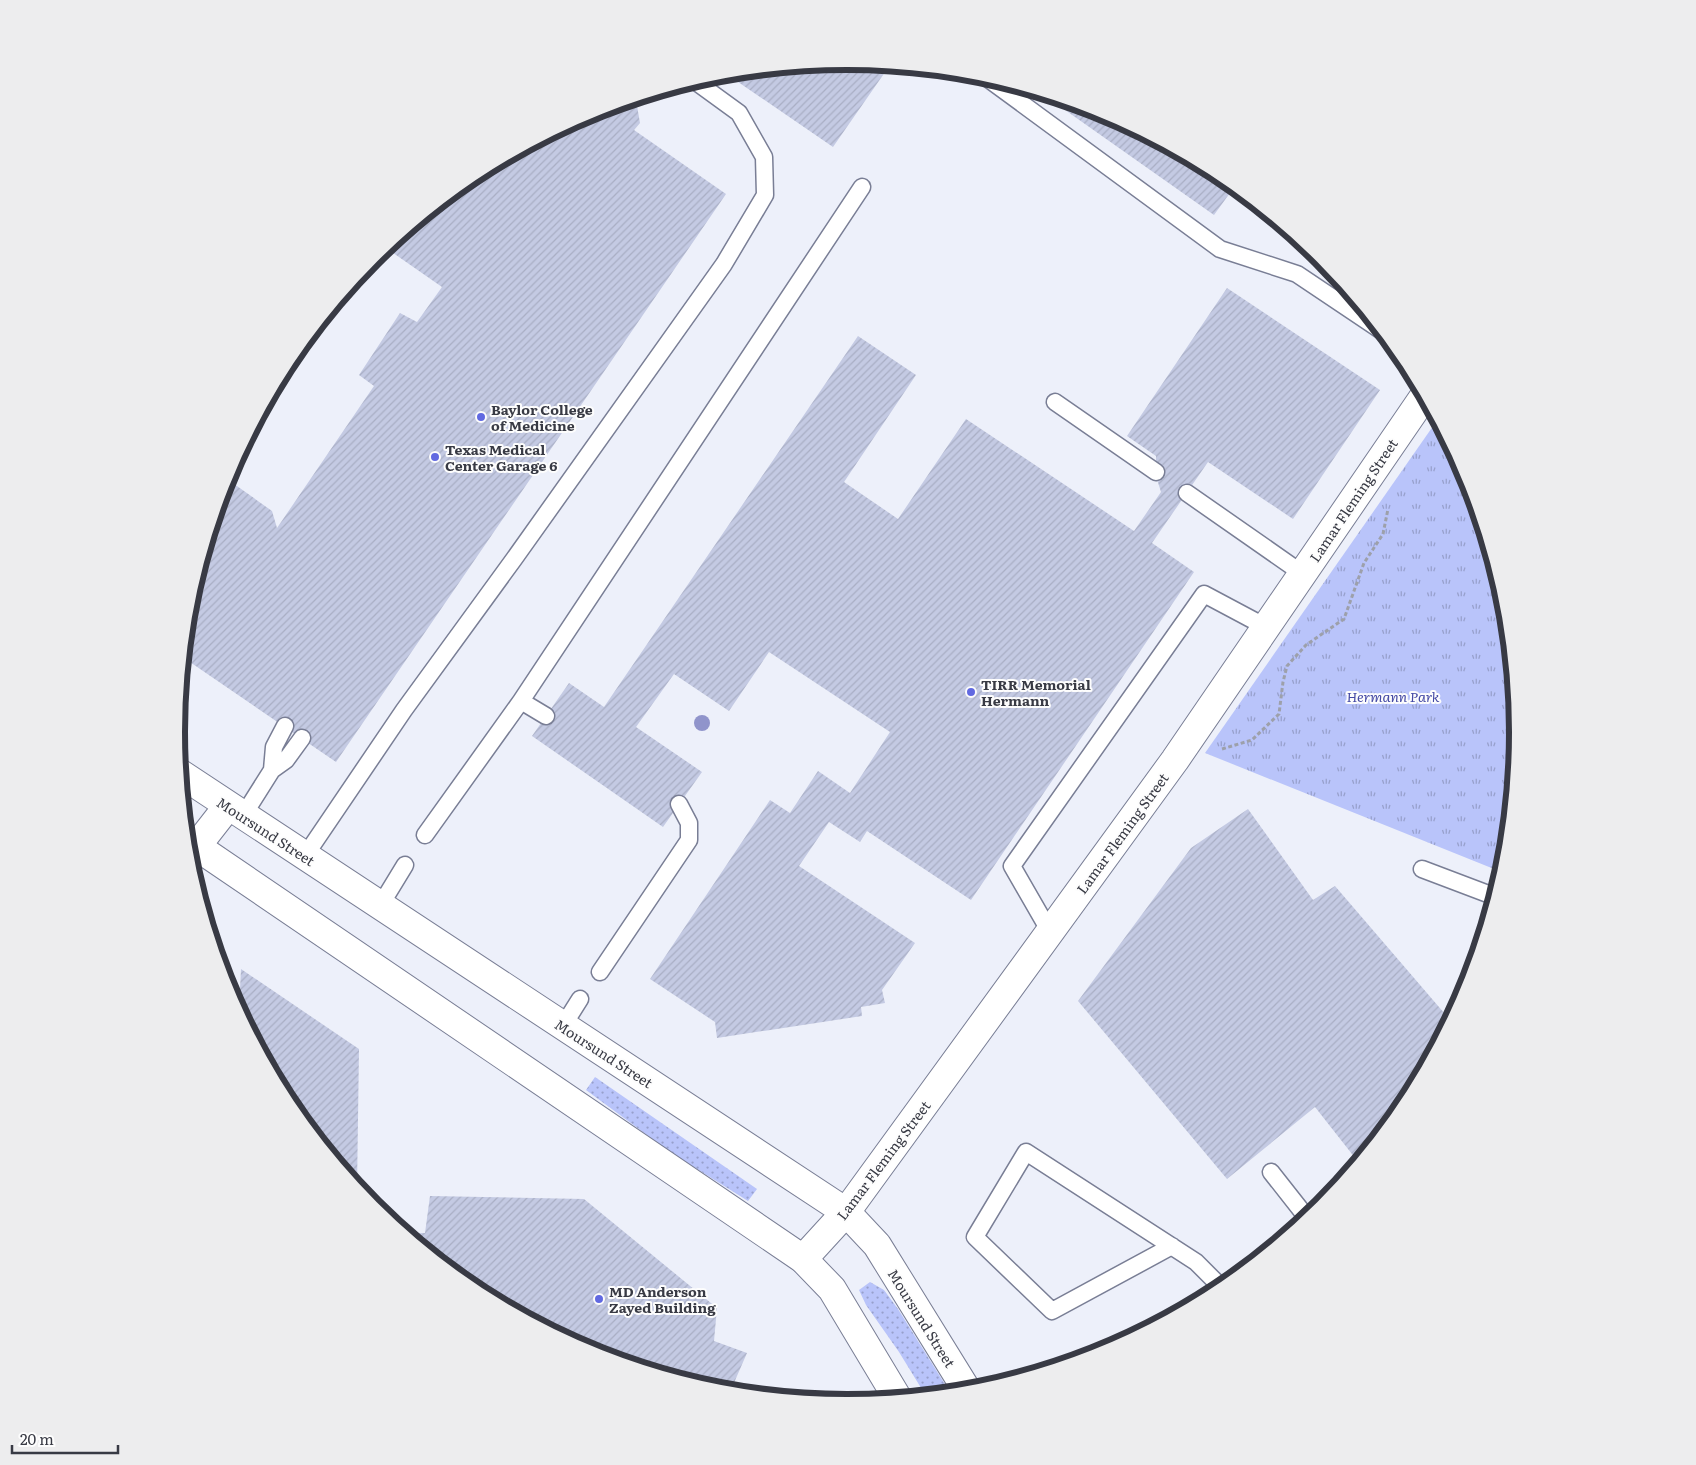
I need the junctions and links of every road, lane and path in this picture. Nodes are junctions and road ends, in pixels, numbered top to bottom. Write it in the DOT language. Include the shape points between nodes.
graph roads {
  1 [pos="703,87"];
  2 [pos="1002,89"];
  3 [pos="862,187"];
  4 [pos="1368,322"];
  5 [pos="1421,400"];
  6 [pos="1054,402"];
  7 [pos="1156,472"];
  8 [pos="1186,493"];
  9 [pos="1389,503"];
  10 [pos="1303,574"];
  11 [pos="1266,627"];
  12 [pos="522,701"];
  13 [pos="546,716"];
  14 [pos="285,726"];
  15 [pos="302,738"];
  16 [pos="1175,760"];
  17 [pos="272,770"];
  18 [pos="188,782"];
  19 [pos="679,804"];
  20 [pos="236,811"];
  21 [pos="425,835"];
  22 [pos="195,844"];
  23 [pos="196,850"];
  24 [pos="305,856"];
  25 [pos="405,865"];
  26 [pos="1422,869"];
  27 [pos="1490,895"];
  28 [pos="380,906"];
  29 [pos="1050,932"];
  30 [pos="600,972"];
  31 [pos="580,999"];
  32 [pos="563,1026"];
  33 [pos="1271,1172"];
  34 [pos="846,1212"];
  35 [pos="1303,1213"];
  36 [pos="1172,1246"];
  37 [pos="803,1259"];
  38 [pos="1217,1283"];
  39 [pos="963,1384"];
  40 [pos="895,1394"];
  1 -- 24 [label="lane" via="739,113 764,157 765,195 724,264 404,710"];
  2 -- 4 [label="lane" via="1220,249 1298,274"];
  3 -- 12 [label="lane"];
  5 -- 10 [label="street, Lamar Fleming Street"];
  6 -- 7 [label="lane"];
  8 -- 10 [label="lane"];
  9 -- 16 [label="path" via="1383,534 1364,563 1344,619 1306,645 1287,666 1279,714 1252,740"];
  10 -- 11 [label="street, Lamar Fleming Street"];
  11 -- 16 [label="street, Lamar Fleming Street"];
  11 -- 29 [label="lane" via="1204,594 1012,866"];
  12 -- 13 [label="lane"];
  12 -- 21 [label="lane"];
  14 -- 17 [label="lane" via="274,748"];
  15 -- 17 [label="lane" via="286,760"];
  16 -- 29 [label="street, Lamar Fleming Street"];
  17 -- 20 [label="lane"];
  18 -- 20 [label="street, Moursund Street"];
  19 -- 30 [label="lane" via="689,823 689,840"];
  20 -- 22 [label="street"];
  20 -- 24 [label="street, Moursund Street"];
  23 -- 37 [label="street"];
  24 -- 28 [label="street, Moursund Street"];
  25 -- 28 [label="lane"];
  26 -- 27 [label="lane"];
  28 -- 32 [label="street, Moursund Street"];
  29 -- 34 [label="street, Lamar Fleming Street"];
  31 -- 32 [label="lane"];
  32 -- 34 [label="street, Moursund Street"];
  33 -- 35 [label="lane"];
  34 -- 37 [label="street, Lamar Fleming Street"];
  34 -- 39 [label="street, Moursund Street" via="877,1245"];
  36 -- 36 [label="lane" via="1026,1152 975,1237 1052,1311"];
  36 -- 38 [label="lane" via="1196,1262"];
  37 -- 40 [label="street" via="832,1289"];
}
